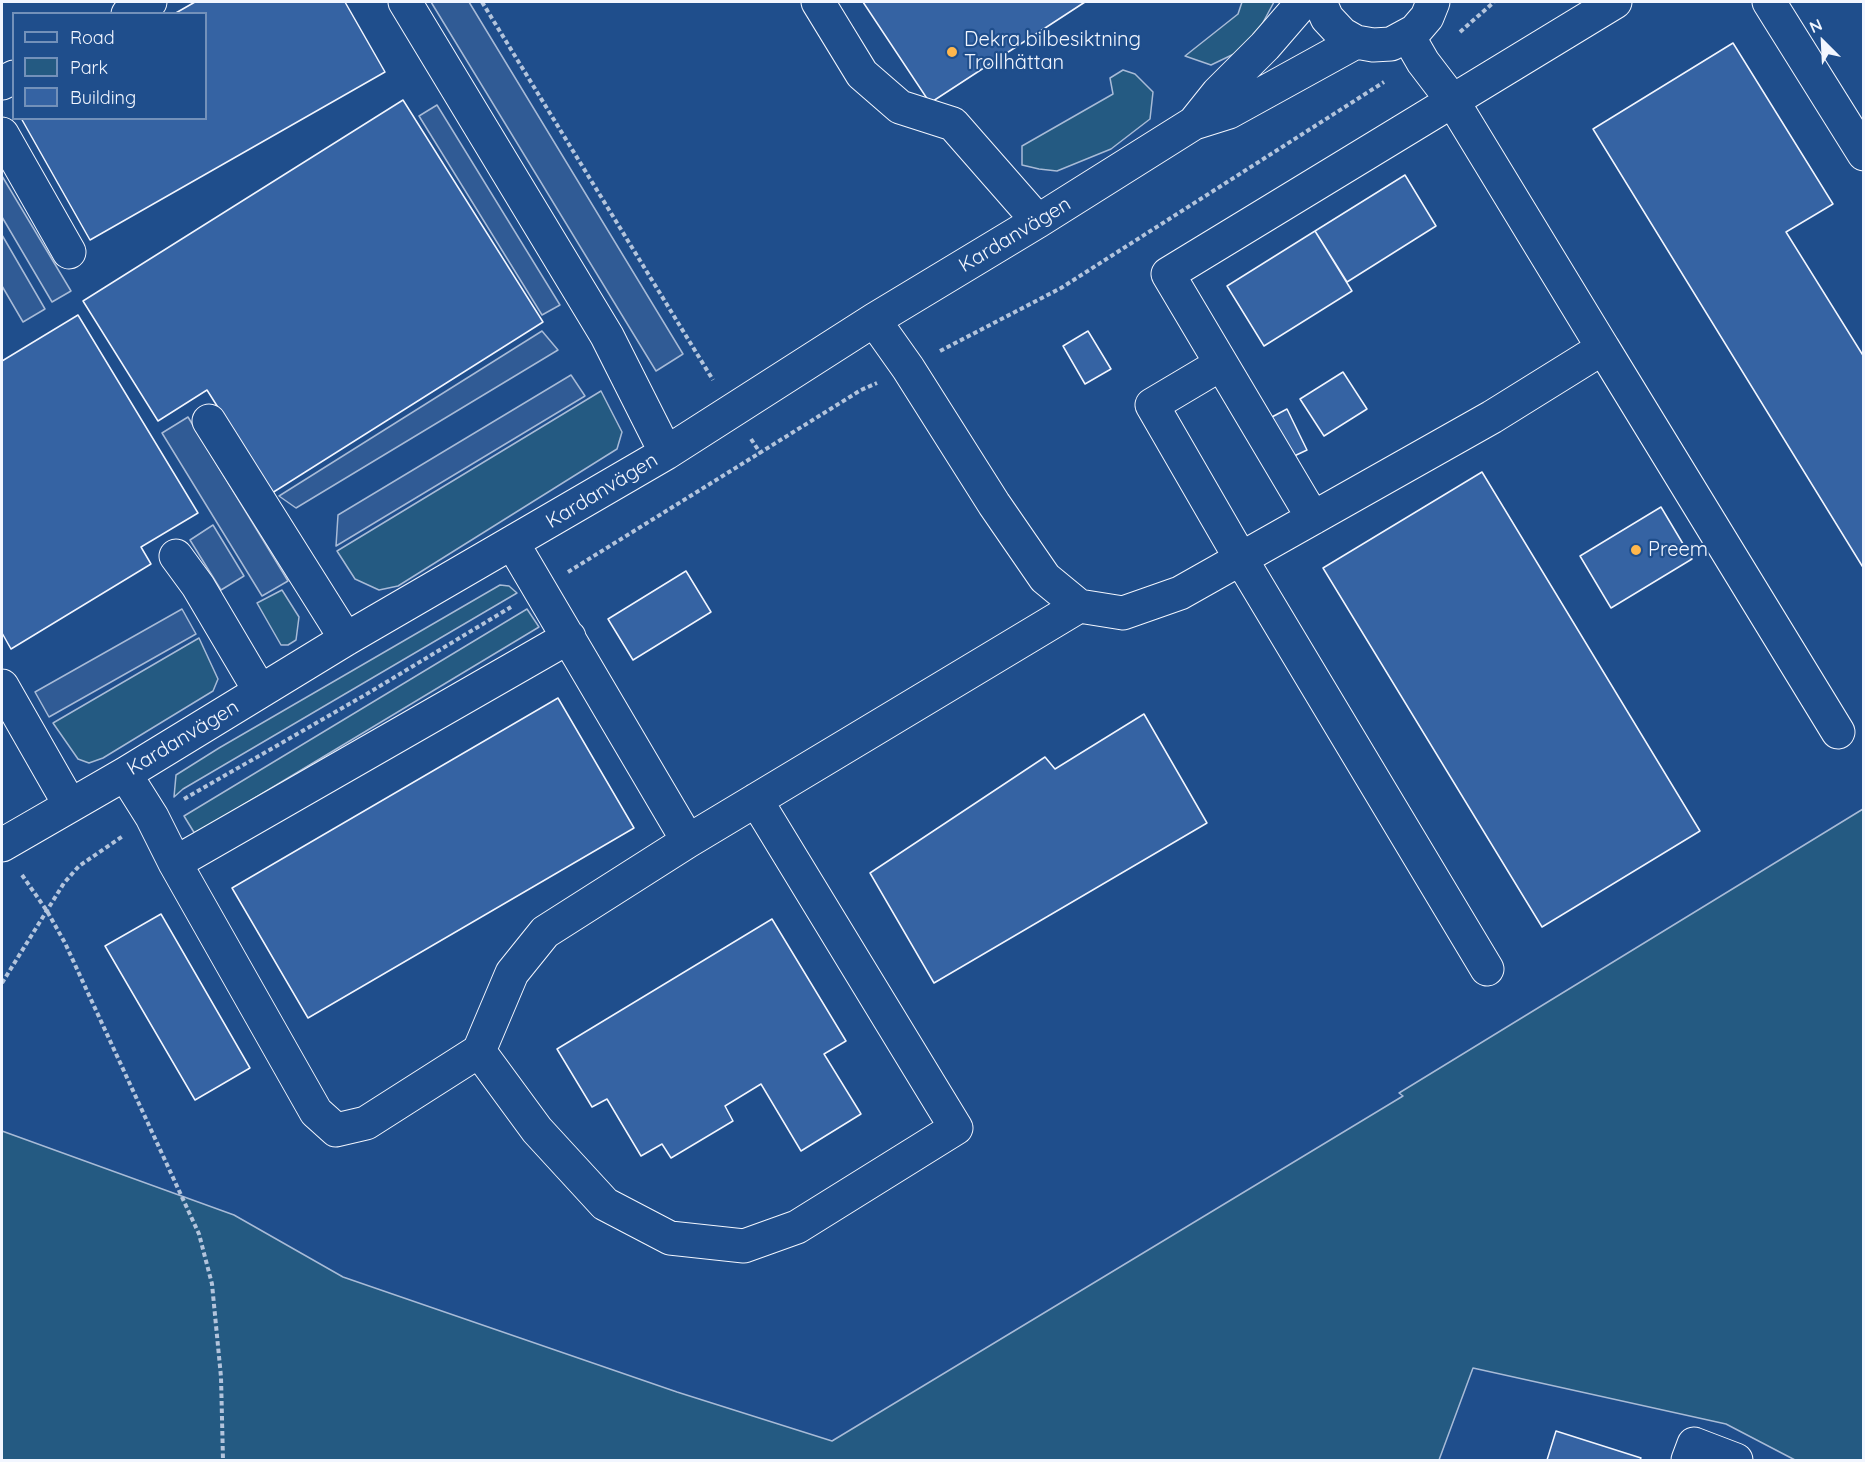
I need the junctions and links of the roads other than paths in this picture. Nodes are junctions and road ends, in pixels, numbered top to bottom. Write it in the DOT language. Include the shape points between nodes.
graph roads {
  1 [pos="150,2"];
  2 [pos="405,2"];
  3 [pos="818,2"];
  4 [pos="1303,2"];
  5 [pos="1320,2"];
  6 [pos="1615,2"];
  7 [pos="1768,2"];
  8 [pos="1434,4"];
  9 [pos="132,12"];
  10 [pos="1356,42"];
  11 [pos="1415,49"];
  12 [pos="1452,100"];
  13 [pos="1194,123"];
  14 [pos="2,134"];
  15 [pos="1863,154"];
  16 [pos="1038,221"];
  17 [pos="69,252"];
  18 [pos="874,320"];
  19 [pos="1603,348"];
  20 [pos="1221,364"];
  21 [pos="209,421"];
  22 [pos="666,453"];
  23 [pos="1313,518"];
  24 [pos="513,543"];
  25 [pos="176,556"];
  26 [pos="1241,559"];
  27 [pos="1079,606"];
  28 [pos="569,637"];
  29 [pos="346,639"];
  30 [pos="2,686"];
  31 [pos="260,691"];
  32 [pos="1838,732"];
  33 [pos="125,774"];
  34 [pos="756,800"];
  35 [pos="70,805"];
  36 [pos="688,841"];
  37 [pos="2,845"];
  38 [pos="175,863"];
  39 [pos="1487,969"];
  40 [pos="479,1051"];
  41 [pos="1691,1452"];
  42 [pos="1736,1461"];
  1 -- 9 [label="street"];
  2 -- 22 [label="street" via="607,336"];
  3 -- 16 [label="street" via="862,74 900,107 952,124"];
  4 -- 13 [label="street, Kardanvägen"];
  5 -- 10 [label="street" via="1334,27"];
  6 -- 12 [label="street"];
  7 -- 15 [label="street"];
  8 -- 11 [label="street" via="1422,24"];
  10 -- 11 [label="street"];
  10 -- 13 [label="street, Kardanvägen" via="1229,112"];
  11 -- 12 [label="street"];
  12 -- 19 [label="street"];
  12 -- 20 [label="street" via="1168,274"];
  13 -- 16 [label="street, Kardanvägen"];
  14 -- 17 [label="street"];
  16 -- 18 [label="street, Kardanvägen"];
  18 -- 22 [label="street, Kardanvägen"];
  18 -- 27 [label="street" via="1045,578"];
  19 -- 23 [label="street" via="1492,417"];
  19 -- 32 [label="street"];
  20 -- 23 [label="street"];
  20 -- 26 [label="street" via="1152,405"];
  21 -- 29 [label="street"];
  22 -- 24 [label="street, Kardanvägen"];
  23 -- 26 [label="street"];
  24 -- 28 [label="street"];
  24 -- 29 [label="street, Kardanvägen"];
  25 -- 31 [label="street"];
  26 -- 27 [label="street" via="1180,593 1123,613"];
  26 -- 39 [label="street"];
  27 -- 34 [label="street"];
  28 -- 36 [label="street"];
  28 -- 38 [label="street"];
  29 -- 31 [label="street, Kardanvägen"];
  30 -- 35 [label="street"];
  31 -- 33 [label="street, Kardanvägen"];
  33 -- 35 [label="street, Kardanvägen"];
  33 -- 38 [label="street"];
  34 -- 36 [label="street"];
  34 -- 40 [label="street" via="956,1128 797,1227 744,1246 670,1238 605,1204 537,1130"];
  35 -- 37 [label="street, Kardanvägen"];
  36 -- 40 [label="street" via="545,932 512,973"];
  38 -- 40 [label="street" via="316,1112 336,1130 366,1123"];
  41 -- 42 [label="street"];
}
